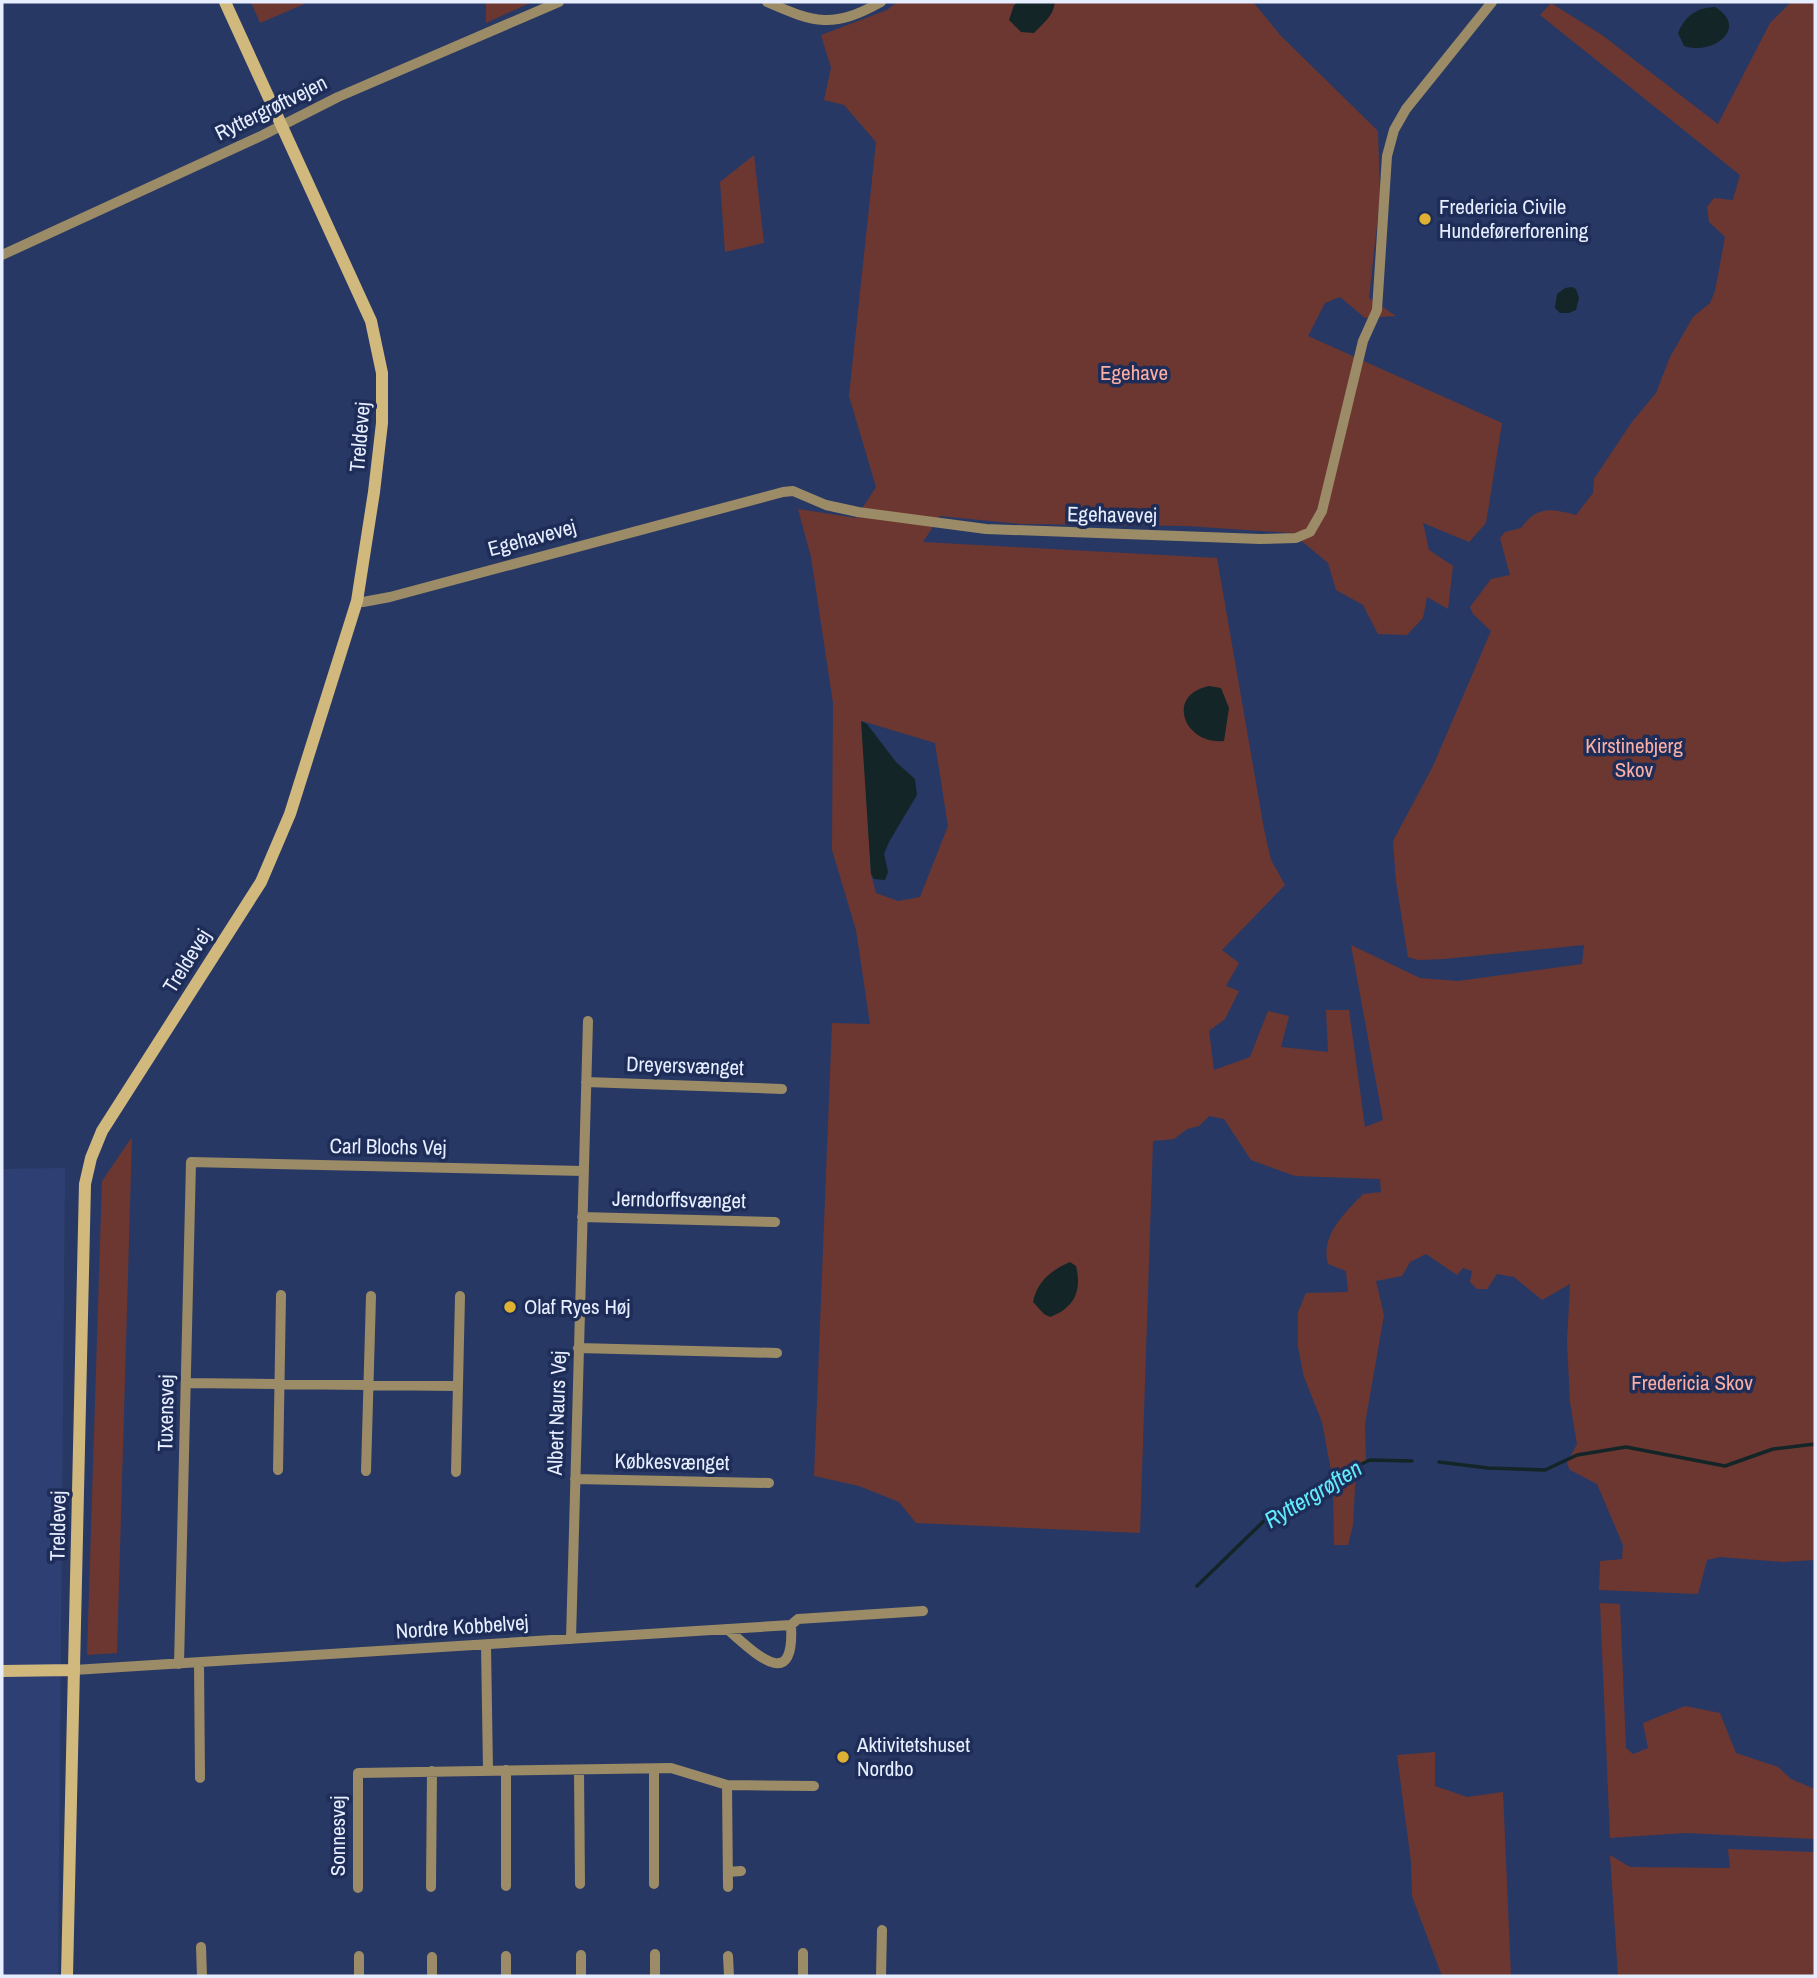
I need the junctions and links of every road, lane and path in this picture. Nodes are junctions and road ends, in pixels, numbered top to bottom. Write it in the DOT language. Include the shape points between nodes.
graph roads {
  1 [pos="225,2"];
  2 [pos="559,2"];
  3 [pos="767,2"];
  4 [pos="881,2"];
  5 [pos="1492,2"];
  6 [pos="281,125"];
  7 [pos="2,255"];
  8 [pos="357,601"];
  9 [pos="588,1021"];
  10 [pos="586,1082"];
  11 [pos="782,1089"];
  12 [pos="191,1162"];
  13 [pos="583,1171"];
  14 [pos="582,1217"];
  15 [pos="775,1222"];
  16 [pos="281,1295"];
  17 [pos="371,1296"];
  18 [pos="460,1296"];
  19 [pos="578,1348"];
  20 [pos="777,1353"];
  21 [pos="186,1382"];
  22 [pos="280,1384"];
  23 [pos="370,1385"];
  24 [pos="457,1386"];
  25 [pos="278,1470"];
  26 [pos="366,1471"];
  27 [pos="456,1472"];
  28 [pos="575,1479"];
  29 [pos="769,1483"];
  30 [pos="923,1611"];
  31 [pos="791,1625"];
  32 [pos="727,1629"];
  33 [pos="570,1639"];
  34 [pos="486,1644"];
  35 [pos="199,1663"];
  36 [pos="179,1664"];
  37 [pos="74,1670"];
  38 [pos="2,1671"];
  39 [pos="654,1769"];
  40 [pos="488,1770"];
  41 [pos="506,1770"];
  42 [pos="579,1770"];
  43 [pos="432,1771"];
  44 [pos="200,1778"];
  45 [pos="727,1785"];
  46 [pos="814,1786"];
  47 [pos="741,1871"];
  48 [pos="728,1872"];
  49 [pos="580,1884"];
  50 [pos="654,1884"];
  51 [pos="506,1886"];
  52 [pos="431,1887"];
  53 [pos="727,1887"];
  54 [pos="358,1888"];
  55 [pos="882,1930"];
  56 [pos="201,1947"];
  57 [pos="803,1953"];
  58 [pos="655,1954"];
  59 [pos="581,1955"];
  60 [pos="359,1956"];
  61 [pos="506,1956"];
  62 [pos="728,1956"];
  63 [pos="432,1957"];
  64 [pos="371,1968"];
  65 [pos="359,1972"];
  66 [pos="67,1976"];
  67 [pos="202,1976"];
  68 [pos="432,1976"];
  69 [pos="506,1976"];
  70 [pos="581,1976"];
  71 [pos="655,1976"];
  72 [pos="729,1976"];
  73 [pos="803,1976"];
  74 [pos="881,1976"];
  1 -- 6 [label="street, Treldevej"];
  2 -- 6 [label="street, Ryttergrøftvejen"];
  3 -- 4 [label="street" via="823,22 846,19"];
  5 -- 8 [label="street, Egehavevej" via="1394,130 1387,156 1377,310 1363,341 1322,511 1310,532 1296,538 1260,539 986,529 858,512 793,491 390,597"];
  6 -- 7 [label="street, Ryttergrøftvejen"];
  6 -- 8 [label="street, Treldevej" via="372,321 380,358 382,423"];
  8 -- 37 [label="street, Treldevej" via="290,814 261,881 115,1110 90,1158 83,1216"];
  9 -- 10 [label="street, Albert Naurs Vej"];
  10 -- 11 [label="street, Dreyersvænget"];
  10 -- 13 [label="street, Albert Naurs Vej"];
  12 -- 13 [label="street, Carl Blochs Vej"];
  12 -- 21 [label="street, Tuxensvej"];
  13 -- 14 [label="street, Albert Naurs Vej"];
  14 -- 15 [label="street, Jerndorffsvænget"];
  14 -- 19 [label="street, Albert Naurs Vej"];
  16 -- 22 [label="street"];
  17 -- 23 [label="street"];
  18 -- 24 [label="street"];
  19 -- 20 [label="street"];
  19 -- 28 [label="street, Albert Naurs Vej"];
  21 -- 22 [label="street"];
  21 -- 36 [label="street, Tuxensvej"];
  22 -- 23 [label="street"];
  22 -- 25 [label="street"];
  23 -- 24 [label="street"];
  23 -- 26 [label="street"];
  24 -- 27 [label="street"];
  28 -- 29 [label="street, Købkesvænget"];
  28 -- 33 [label="street, Albert Naurs Vej"];
  30 -- 31 [label="street, Nordre Kobbelvej" via="798,1619"];
  31 -- 32 [label="street, Nordre Kobbelvej"];
  31 -- 32 [label="street" via="791,1653 784,1661 773,1663"];
  32 -- 33 [label="street, Nordre Kobbelvej"];
  33 -- 34 [label="street, Nordre Kobbelvej"];
  34 -- 35 [label="street, Nordre Kobbelvej"];
  34 -- 40 [label="street"];
  35 -- 36 [label="street, Nordre Kobbelvej"];
  35 -- 44 [label="street"];
  36 -- 37 [label="street, Nordre Kobbelvej"];
  37 -- 38 [label="street, Nordre Kobbelvej"];
  37 -- 66 [label="street, Treldevej"];
  39 -- 42 [label="street, Sonnesvej"];
  39 -- 45 [label="street, Sonnesvej" via="671,1768"];
  39 -- 50 [label="street"];
  40 -- 41 [label="street, Sonnesvej"];
  40 -- 43 [label="street, Sonnesvej"];
  41 -- 42 [label="street, Sonnesvej"];
  41 -- 51 [label="street"];
  42 -- 49 [label="street"];
  43 -- 52 [label="street"];
  43 -- 54 [label="street, Sonnesvej" via="358,1773"];
  45 -- 46 [label="street, Sonnesvej"];
  45 -- 48 [label="street"];
  47 -- 48 [label="street"];
  48 -- 53 [label="street"];
  55 -- 74 [label="street"];
  56 -- 67 [label="street"];
  57 -- 73 [label="street"];
  58 -- 71 [label="street"];
  59 -- 70 [label="street"];
  60 -- 65 [label="street"];
  61 -- 69 [label="street"];
  62 -- 72 [label="street"];
  63 -- 68 [label="street"];
  64 -- 65 [label="street"];
}
